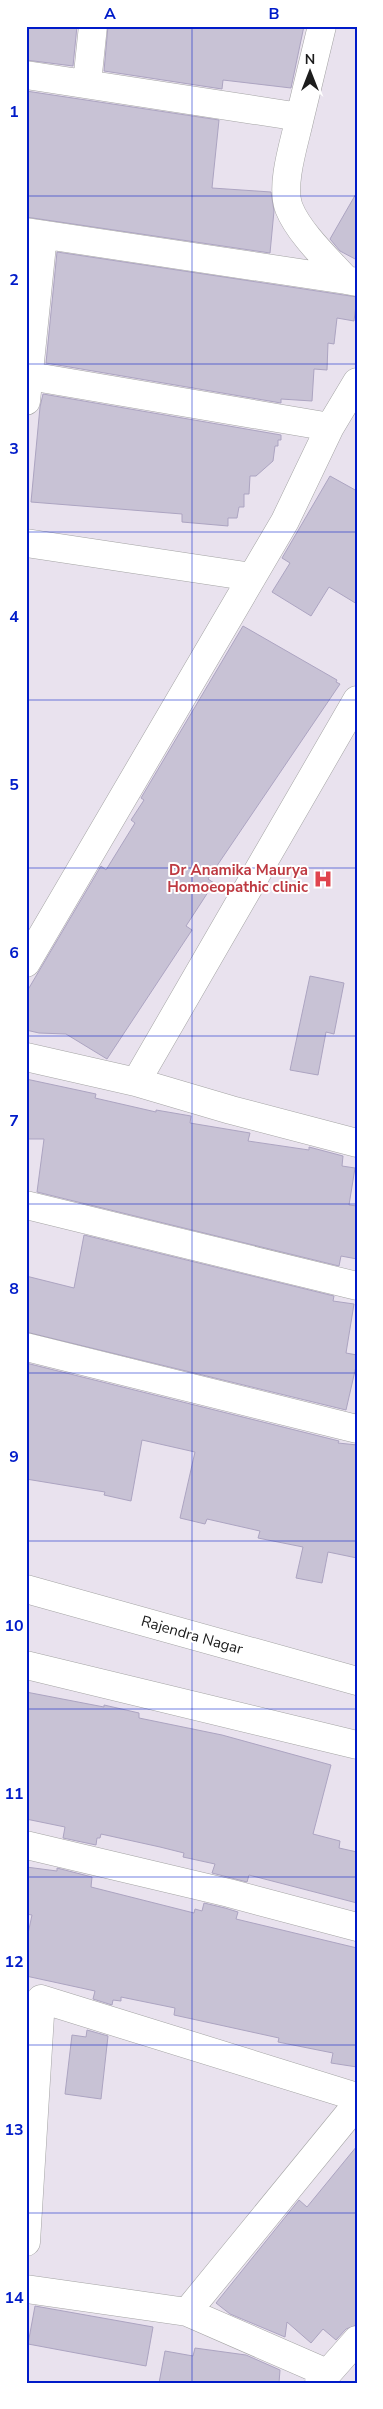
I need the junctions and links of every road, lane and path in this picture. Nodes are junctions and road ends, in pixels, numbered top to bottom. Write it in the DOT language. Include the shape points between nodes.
graph roads {
  1 [pos="92,26"];
  2 [pos="322,26"];
  3 [pos="26,75"];
  4 [pos="87,83"];
  5 [pos="300,117"];
  6 [pos="35,233"];
  7 [pos="351,281"];
  8 [pos="357,382"];
  9 [pos="28,389"];
  10 [pos="330,427"];
  11 [pos="26,544"];
  12 [pos="252,577"];
  13 [pos="357,700"];
  14 [pos="27,961"];
  15 [pos="26,1057"];
  16 [pos="136,1082"];
  17 [pos="357,1143"];
  18 [pos="26,1204"];
  19 [pos="357,1286"];
  20 [pos="26,1347"];
  21 [pos="357,1429"];
  22 [pos="26,1589"];
  23 [pos="26,1664"];
  24 [pos="357,1681"];
  25 [pos="357,1745"];
  26 [pos="26,1845"];
  27 [pos="357,1927"];
  28 [pos="34,1997"];
  29 [pos="357,2097"];
  30 [pos="357,2104"];
  31 [pos="26,2242"];
  32 [pos="26,2289"];
  33 [pos="187,2312"];
  34 [pos="357,2340"];
  35 [pos="323,2378"];
  1 -- 4 [label="street"];
  2 -- 5 [label="street"];
  3 -- 4 [label="street"];
  4 -- 5 [label="street"];
  5 -- 7 [label="street" via="286,186 288,206 296,221"];
  6 -- 7 [label="street"];
  6 -- 9 [label="street"];
  8 -- 10 [label="street"];
  9 -- 10 [label="street"];
  10 -- 12 [label="street" via="285,521"];
  11 -- 12 [label="street"];
  12 -- 14 [label="street"];
  13 -- 16 [label="street"];
  15 -- 16 [label="street"];
  16 -- 17 [label="street"];
  18 -- 19 [label="street"];
  20 -- 21 [label="street"];
  22 -- 24 [label="street, Rajendra Nagar"];
  23 -- 25 [label="street"];
  26 -- 27 [label="street"];
  28 -- 29 [label="street"];
  28 -- 31 [label="street"];
  30 -- 33 [label="street"];
  32 -- 33 [label="street"];
  33 -- 35 [label="street"];
  34 -- 35 [label="street"];
}
